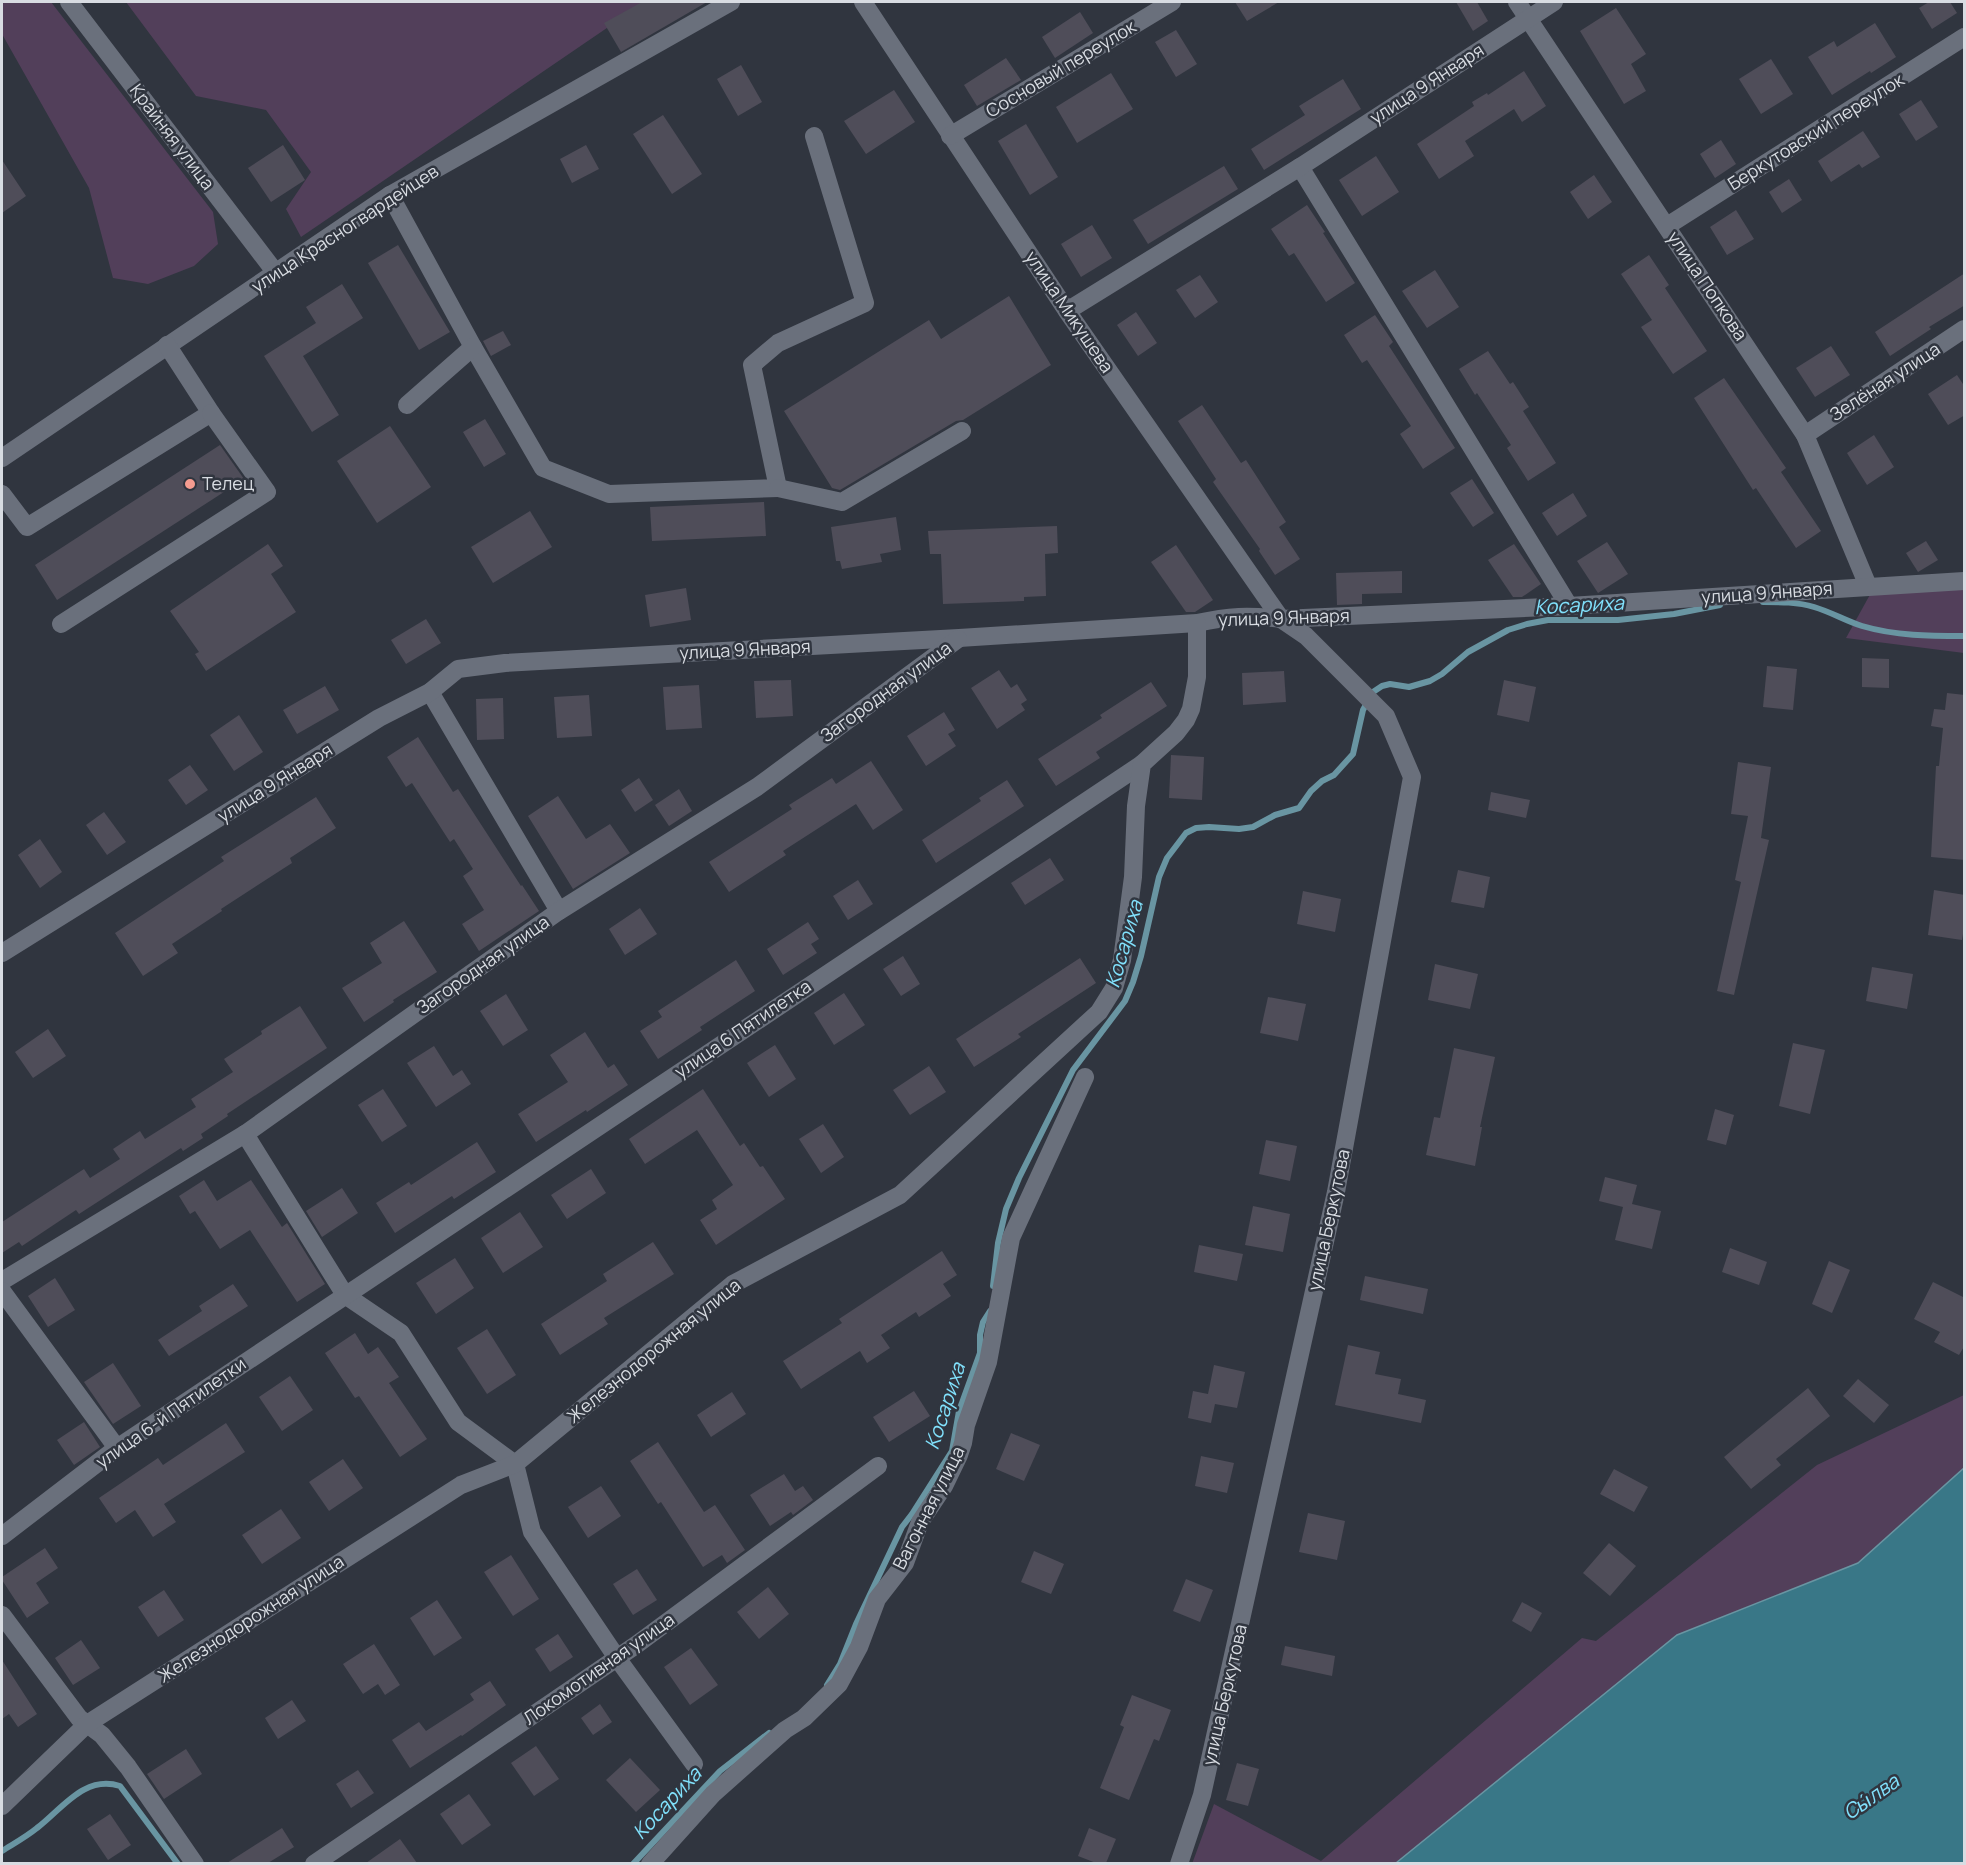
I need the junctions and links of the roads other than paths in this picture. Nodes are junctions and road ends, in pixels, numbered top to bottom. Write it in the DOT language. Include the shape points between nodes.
graph roads {
  1 [pos="69,2"];
  2 [pos="731,2"];
  3 [pos="863,2"];
  4 [pos="1172,2"];
  5 [pos="1517,2"];
  6 [pos="1554,2"];
  7 [pos="1528,18"];
  8 [pos="1965,37"];
  9 [pos="814,136"];
  10 [pos="950,136"];
  11 [pos="1300,167"];
  12 [pos="390,195"];
  13 [pos="1667,226"];
  14 [pos="276,273"];
  15 [pos="1067,311"];
  16 [pos="1965,329"];
  17 [pos="167,345"];
  18 [pos="473,347"];
  19 [pos="407,405"];
  20 [pos="211,413"];
  21 [pos="962,431"];
  22 [pos="1805,435"];
  23 [pos="2,458"];
  24 [pos="778,488"];
  25 [pos="2,494"];
  26 [pos="1965,581"];
  27 [pos="1868,586"];
  28 [pos="1569,606"];
  29 [pos="1281,619"];
  30 [pos="1197,623"];
  31 [pos="61,624"];
  32 [pos="958,639"];
  33 [pos="430,692"];
  34 [pos="1142,764"];
  35 [pos="559,911"];
  36 [pos="2,953"];
  37 [pos="1084,1077"];
  38 [pos="244,1134"];
  39 [pos="2,1281"];
  40 [pos="2,1292"];
  41 [pos="345,1294"];
  42 [pos="117,1448"];
  43 [pos="515,1464"];
  44 [pos="878,1466"];
  45 [pos="2,1536"];
  46 [pos="2,1615"];
  47 [pos="617,1658"];
  48 [pos="87,1724"];
  49 [pos="694,1764"];
  50 [pos="2,1806"];
  51 [pos="195,1863"];
  52 [pos="314,1863"];
  53 [pos="650,1863"];
  54 [pos="1179,1863"];
  1 -- 14 [label="street, Крайняя улица"];
  2 -- 12 [label="street, улица Красногвардейцев"];
  3 -- 10 [label="street, улица Микушева"];
  4 -- 10 [label="street, Сосновый переулок"];
  5 -- 7 [label="street, улица Попкова"];
  6 -- 7 [label="street, улица 9 Января"];
  7 -- 11 [label="street, улица 9 Января"];
  7 -- 13 [label="street, улица Попкова"];
  8 -- 13 [label="street, Беркутовский переулок"];
  9 -- 24 [label="street" via="865,303 778,343 752,366"];
  10 -- 15 [label="street, улица Микушева"];
  11 -- 15 [label="street, улица 9 Января"];
  11 -- 28 [label="street"];
  12 -- 14 [label="street, улица Красногвардейцев"];
  12 -- 18 [label="street"];
  13 -- 22 [label="street, улица Попкова"];
  14 -- 17 [label="street, улица Красногвардейцев"];
  15 -- 29 [label="street, улица Микушева"];
  16 -- 22 [label="street, Зелёная улица"];
  17 -- 20 [label="street"];
  17 -- 23 [label="street, улица Красногвардейцев"];
  18 -- 19 [label="street"];
  18 -- 24 [label="street" via="543,468 609,494"];
  20 -- 25 [label="street" via="27,528"];
  20 -- 31 [label="street" via="267,492"];
  21 -- 24 [label="street" via="842,502"];
  22 -- 27 [label="street, улица Попкова"];
  26 -- 27 [label="street, улица 9 Января"];
  27 -- 28 [label="street, улица 9 Января"];
  28 -- 29 [label="street, улица 9 Января"];
  29 -- 30 [label="street, улица 9 Января" via="1248,615"];
  29 -- 54 [label="street, улица Беркутова" via="1306,636 1386,716 1412,777 1336,1192 1202,1795"];
  30 -- 32 [label="street, улица 9 Января"];
  30 -- 34 [label="street" via="1197,677 1191,710 1176,733"];
  32 -- 33 [label="street, улица 9 Января" via="505,663 458,669"];
  32 -- 35 [label="street, Загородная улица" via="757,787"];
  33 -- 35 [label="street"];
  33 -- 36 [label="street, улица 9 Января" via="379,718"];
  34 -- 41 [label="street, улица 6 Пятилетка"];
  34 -- 43 [label="street, Железнодорожная улица" via="1122,960 1114,988 1099,1012 900,1195 733,1284"];
  35 -- 38 [label="street, Загородная улица"];
  37 -- 53 [label="street, Вагонная улица" via="1011,1238 988,1362 959,1455 920,1522 905,1563 878,1599 839,1684 713,1794"];
  38 -- 39 [label="street, Загородная улица"];
  38 -- 41 [label="street"];
  40 -- 42 [label="street"];
  41 -- 42 [label="street, улица 6-й Пятилетки"];
  41 -- 43 [label="street" via="401,1333 458,1422"];
  42 -- 45 [label="street, улица 6-й Пятилетки"];
  43 -- 47 [label="street" via="532,1532"];
  43 -- 48 [label="street, Железнодорожная улица" via="461,1485"];
  44 -- 47 [label="street, Локомотивная улица"];
  46 -- 48 [label="street"];
  47 -- 49 [label="street"];
  47 -- 52 [label="street, Локомотивная улица"];
  48 -- 50 [label="street, Железнодорожная улица"];
  48 -- 51 [label="street" via="102,1735 128,1767"];
}
